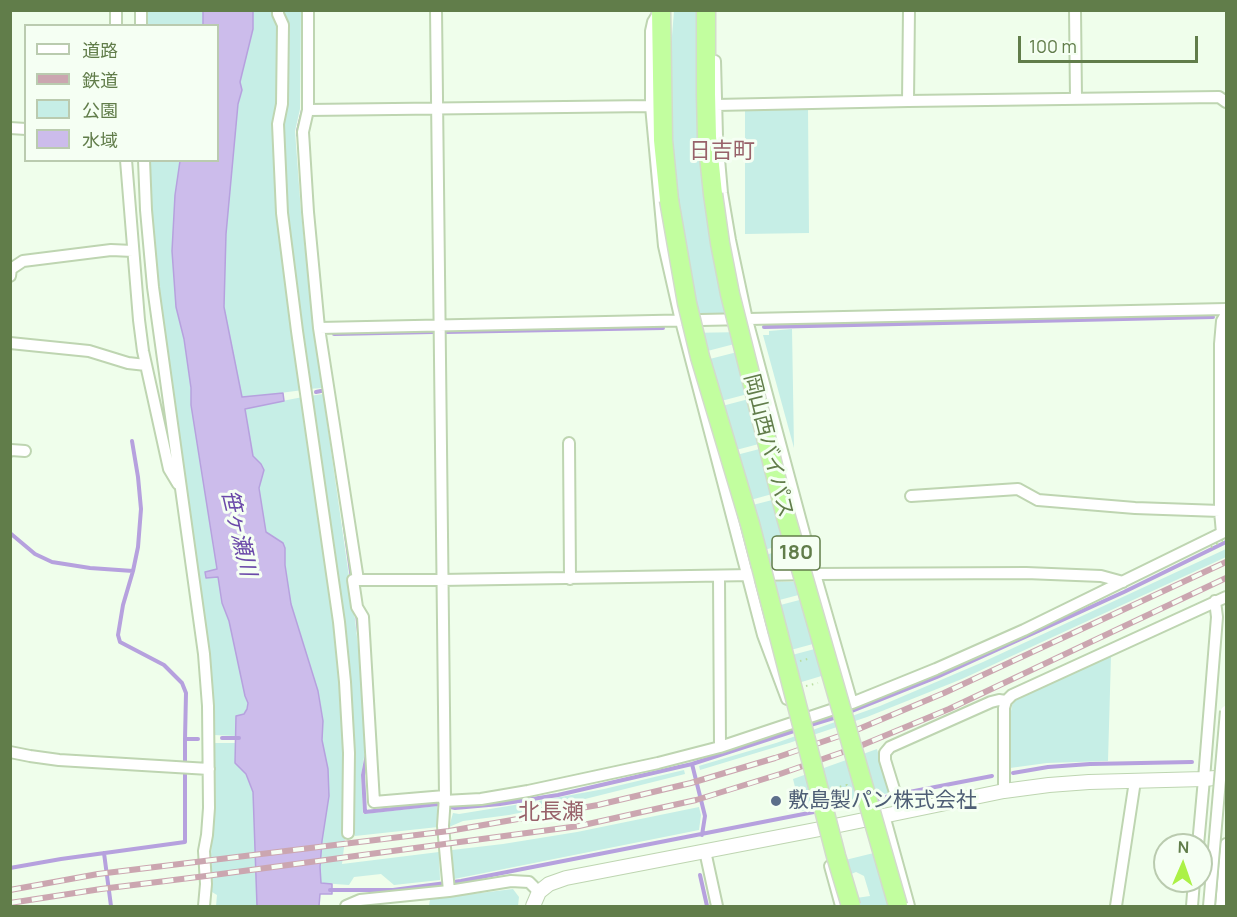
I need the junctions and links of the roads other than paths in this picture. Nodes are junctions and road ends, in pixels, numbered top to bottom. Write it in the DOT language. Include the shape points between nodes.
graph roads {
  1 [pos="278,10"];
  2 [pos="308,10"];
  3 [pos="436,10"];
  4 [pos="661,10"];
  5 [pos="708,10"];
  6 [pos="909,10"];
  7 [pos="1075,10"];
  8 [pos="1076,98"];
  9 [pos="908,100"];
  10 [pos="1227,102"];
  11 [pos="716,105"];
  12 [pos="651,106"];
  13 [pos="308,110"];
  14 [pos="438,110"];
  15 [pos="126,162"];
  16 [pos="144,162"];
  17 [pos="133,251"];
  18 [pos="11,269"];
  19 [pos="10,276"];
  20 [pos="1227,309"];
  21 [pos="1227,314"];
  22 [pos="747,320"];
  23 [pos="681,321"];
  24 [pos="439,326"];
  25 [pos="320,328"];
  26 [pos="10,343"];
  27 [pos="146,365"];
  28 [pos="569,443"];
  29 [pos="10,451"];
  30 [pos="26,451"];
  31 [pos="180,488"];
  32 [pos="911,496"];
  33 [pos="1220,511"];
  34 [pos="1225,534"];
  35 [pos="815,574"];
  36 [pos="748,575"];
  37 [pos="719,577"];
  38 [pos="570,579"];
  39 [pos="358,580"];
  40 [pos="441,580"];
  41 [pos="1123,582"];
  42 [pos="1227,597"];
  43 [pos="1215,601"];
  44 [pos="1006,701"];
  45 [pos="852,703"];
  46 [pos="1227,711"];
  47 [pos="796,722"];
  48 [pos="720,747"];
  49 [pos="10,752"];
  50 [pos="209,769"];
  51 [pos="1227,777"];
  52 [pos="1204,779"];
  53 [pos="1135,782"];
  54 [pos="1004,791"];
  55 [pos="444,802"];
  56 [pos="901,812"];
  57 [pos="884,815"];
  58 [pos="820,829"];
  59 [pos="348,833"];
  60 [pos="1199,833"];
  61 [pos="1227,844"];
  62 [pos="705,851"];
  63 [pos="449,886"];
  64 [pos="539,892"];
  65 [pos="397,902"];
  66 [pos="204,906"];
  67 [pos="346,906"];
  68 [pos="533,906"];
  69 [pos="717,906"];
  70 [pos="841,906"];
  71 [pos="851,906"];
  72 [pos="898,906"];
  73 [pos="909,906"];
  74 [pos="1116,906"];
  75 [pos="1209,906"];
  76 [pos="1221,906"];
  1 -- 59 [label="street" via="283,25 278,124 282,213 345,682"];
  2 -- 13 [label="street"];
  3 -- 14 [label="street"];
  4 -- 12 [label="street" via="651,32"];
  4 -- 71 [label="highway, 岡山西バイパス / 180, bridge" via="663,140 687,303"];
  5 -- 11 [label="street" via="714,44"];
  5 -- 72 [label="highway, 岡山西バイパス / 180, bridge" via="707,126 712,194 730,294 786,517"];
  6 -- 9 [label="street"];
  7 -- 8 [label="street"];
  8 -- 9 [label="street"];
  8 -- 10 [label="street" via="1219,97"];
  9 -- 11 [label="street"];
  11 -- 22 [label="street" via="722,193"];
  12 -- 14 [label="street"];
  12 -- 23 [label="street" via="664,246"];
  13 -- 14 [label="street"];
  13 -- 25 [label="street" via="303,132"];
  14 -- 24 [label="street"];
  15 -- 17 [label="street"];
  16 -- 31 [label="street" via="153,287"];
  17 -- 18 [label="street" via="23,261"];
  17 -- 27 [label="street"];
  18 -- 19 [label="street"];
  20 -- 22 [label="street"];
  21 -- 33 [label="street" via="1222,321 1220,344"];
  22 -- 23 [label="street"];
  22 -- 35 [label="street"];
  23 -- 24 [label="street"];
  23 -- 36 [label="street"];
  24 -- 25 [label="street"];
  24 -- 40 [label="street"];
  25 -- 39 [label="street"];
  26 -- 27 [label="street" via="89,351"];
  27 -- 31 [label="street" via="170,469"];
  28 -- 38 [label="street"];
  29 -- 30 [label="street"];
  31 -- 50 [label="street" via="204,654"];
  32 -- 33 [label="street" via="1018,489 1038,500"];
  33 -- 34 [label="street"];
  34 -- 41 [label="street"];
  35 -- 36 [label="street"];
  35 -- 41 [label="street" via="1026,573 1101,576"];
  35 -- 45 [label="street"];
  36 -- 37 [label="street"];
  36 -- 47 [label="street" via="764,635"];
  37 -- 38 [label="street"];
  37 -- 48 [label="street"];
  38 -- 40 [label="street"];
  39 -- 40 [label="street"];
  39 -- 55 [label="street" via="353,580 357,607 363,618 374,802"];
  40 -- 55 [label="street"];
  41 -- 45 [label="street" via="1024,630"];
  42 -- 43 [label="street"];
  43 -- 44 [label="street"];
  43 -- 52 [label="street"];
  44 -- 54 [label="street"];
  44 -- 56 [label="street" via="991,702 890,747 885,760"];
  45 -- 47 [label="street"];
  46 -- 75 [label="street, bridge"];
  47 -- 48 [label="street"];
  48 -- 55 [label="street" via="528,791"];
  49 -- 50 [label="street" via="59,760"];
  50 -- 66 [label="street"];
  51 -- 52 [label="street"];
  52 -- 53 [label="street"];
  52 -- 60 [label="street"];
  53 -- 54 [label="street" via="1059,784"];
  53 -- 74 [label="street"];
  54 -- 56 [label="street"];
  55 -- 63 [label="street"];
  56 -- 57 [label="street"];
  57 -- 58 [label="street"];
  57 -- 73 [label="street"];
  58 -- 62 [label="street"];
  58 -- 70 [label="street"];
  61 -- 76 [label="street"];
  62 -- 64 [label="street" via="566,878"];
  62 -- 69 [label="street"];
  63 -- 64 [label="street" via="529,882"];
  63 -- 65 [label="street"];
  64 -- 68 [label="street"];
  65 -- 67 [label="street" via="360,900"];
}
